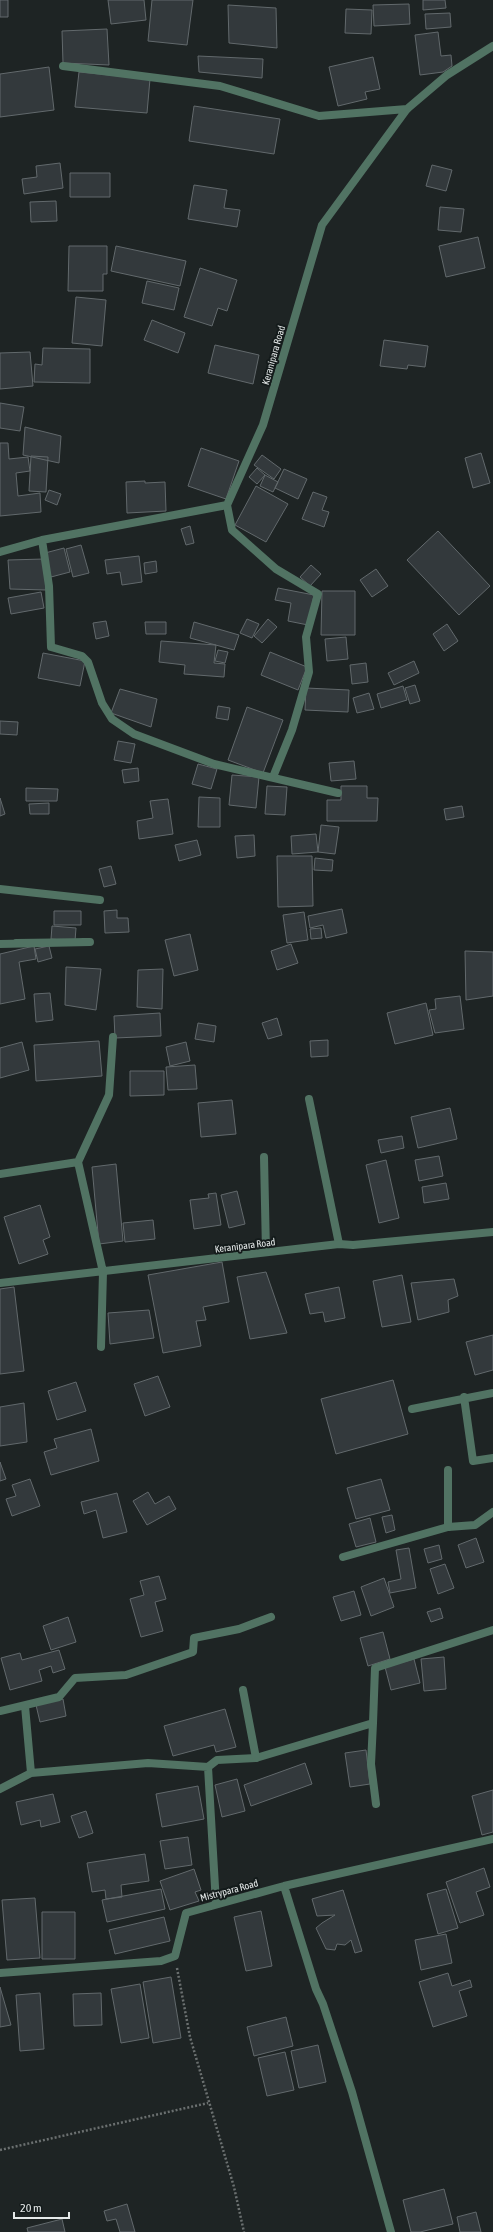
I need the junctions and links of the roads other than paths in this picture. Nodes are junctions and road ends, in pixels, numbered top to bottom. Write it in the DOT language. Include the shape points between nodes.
graph roads {
  1 [pos="493,46"];
  2 [pos="63,66"];
  3 [pos="407,109"];
  4 [pos="227,505"];
  5 [pos="42,540"];
  6 [pos="0,552"];
  7 [pos="273,777"];
  8 [pos="338,793"];
  9 [pos="0,889"];
  10 [pos="100,900"];
  11 [pos="16,943"];
  12 [pos="0,944"];
  13 [pos="113,1037"];
  14 [pos="308,1099"];
  15 [pos="264,1157"];
  16 [pos="78,1162"];
  17 [pos="0,1174"];
  18 [pos="493,1232"];
  19 [pos="339,1244"];
  20 [pos="266,1252"];
  21 [pos="103,1272"];
  22 [pos="0,1283"];
  23 [pos="101,1347"];
  24 [pos="493,1393"];
  25 [pos="464,1397"];
  26 [pos="412,1409"];
  27 [pos="493,1458"];
  28 [pos="448,1470"];
  29 [pos="493,1512"];
  30 [pos="448,1527"];
  31 [pos="343,1557"];
  32 [pos="271,1617"];
  33 [pos="493,1630"];
  34 [pos="243,1690"];
  35 [pos="25,1706"];
  36 [pos="0,1711"];
  37 [pos="373,1724"];
  38 [pos="256,1758"];
  39 [pos="208,1766"];
  40 [pos="31,1773"];
  41 [pos="0,1789"];
  42 [pos="376,1804"];
  43 [pos="493,1839"];
  44 [pos="284,1886"];
  45 [pos="216,1904"];
  46 [pos="0,1973"];
  47 [pos="391,2232"];
  1 -- 3 [label="street, Keranipara Road" via="446,74"];
  2 -- 3 [label="street" via="220,86 319,116"];
  3 -- 4 [label="street, Keranipara Road" via="322,225 263,424"];
  4 -- 5 [label="street"];
  4 -- 7 [label="street" via="232,530 276,569 318,594 306,637 309,672 292,730"];
  5 -- 6 [label="street"];
  5 -- 7 [label="street" via="49,586 51,647 82,656 88,662 102,703 112,719 134,734 214,764"];
  7 -- 8 [label="street"];
  9 -- 10 [label="street"];
  11 -- 12 [label="street" via="87,942"];
  13 -- 16 [label="street" via="109,1095"];
  14 -- 19 [label="street"];
  15 -- 20 [label="street"];
  16 -- 17 [label="street"];
  16 -- 21 [label="street"];
  18 -- 19 [label="street, Keranipara Road" via="353,1245"];
  19 -- 20 [label="street, Keranipara Road"];
  20 -- 21 [label="street, Keranipara Road"];
  21 -- 22 [label="street, Keranipara Road"];
  21 -- 23 [label="street"];
  24 -- 25 [label="street"];
  25 -- 26 [label="street"];
  25 -- 27 [label="street" via="473,1461"];
  28 -- 30 [label="street"];
  29 -- 30 [label="street" via="475,1525"];
  30 -- 31 [label="street"];
  32 -- 35 [label="street" via="239,1629 194,1638 193,1652 126,1675 75,1678 59,1697"];
  33 -- 37 [label="street" via="374,1668"];
  34 -- 38 [label="street"];
  35 -- 36 [label="street"];
  35 -- 40 [label="street"];
  37 -- 38 [label="street"];
  37 -- 42 [label="street" via="371,1764"];
  38 -- 39 [label="street" via="217,1760"];
  39 -- 40 [label="street" via="148,1763"];
  39 -- 45 [label="street"];
  40 -- 41 [label="street"];
  43 -- 44 [label="street, Mistrypara Road"];
  44 -- 45 [label="street, Mistrypara Road"];
  44 -- 47 [label="street" via="352,2092"];
  45 -- 46 [label="street, Mistrypara Road" via="186,1913 175,1956 161,1961"];
}
